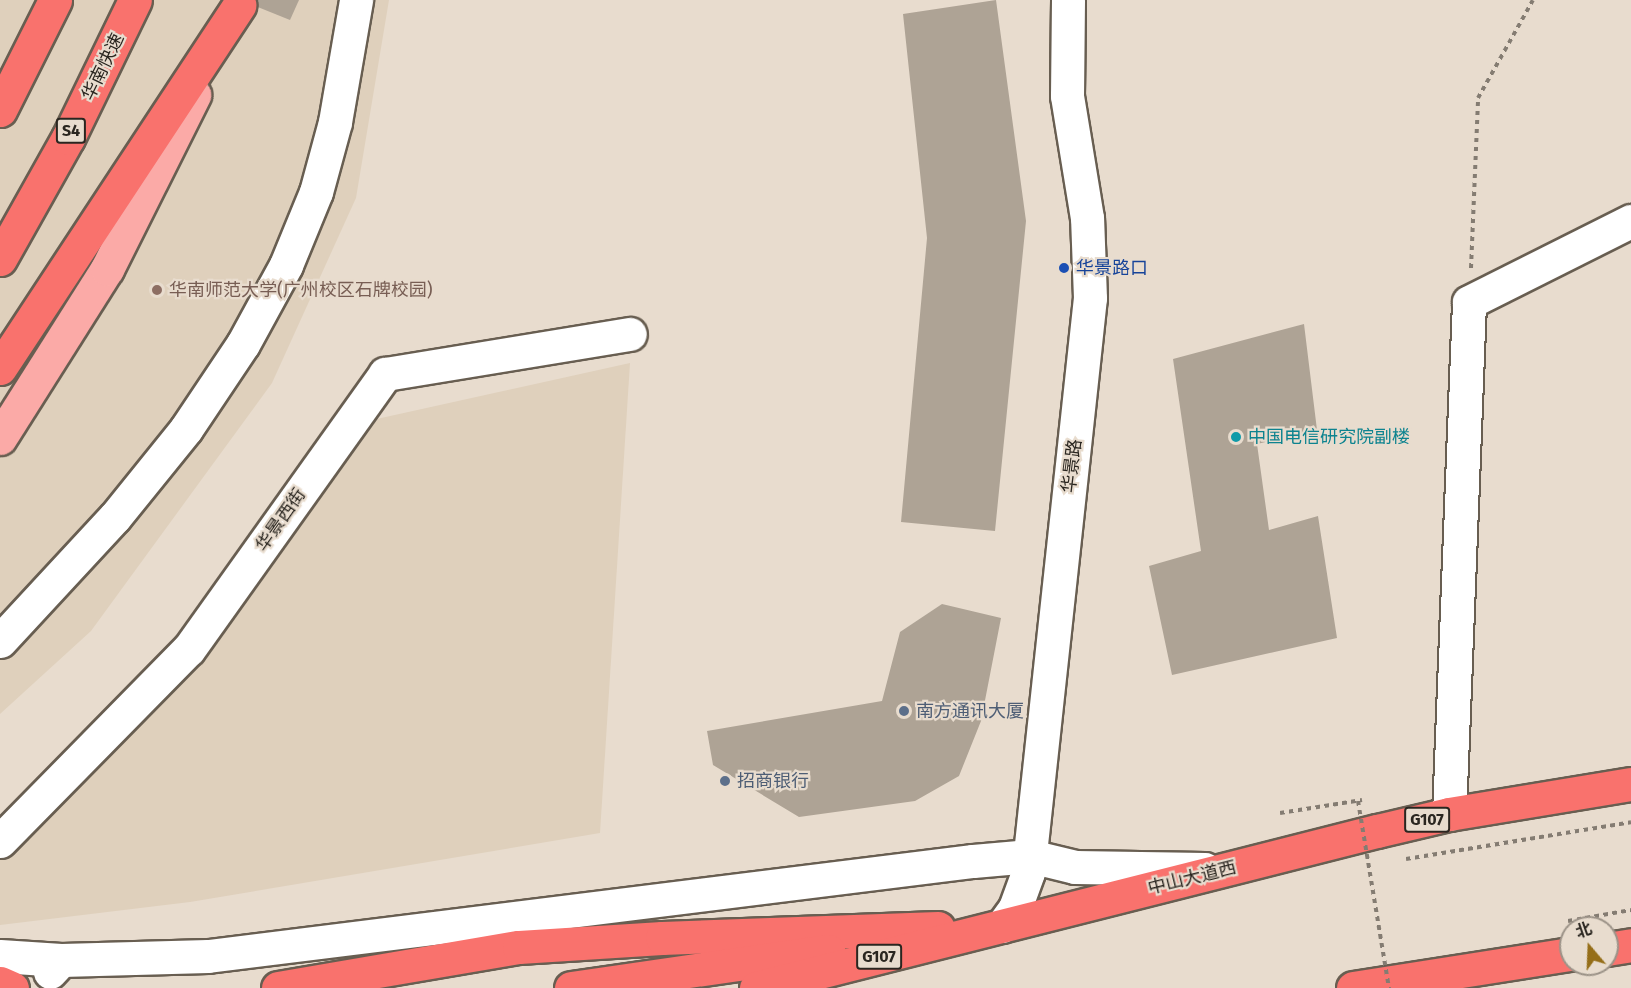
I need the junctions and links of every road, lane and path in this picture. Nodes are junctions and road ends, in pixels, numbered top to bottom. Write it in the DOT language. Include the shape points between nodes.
graph roads {
  1 [pos="55,0"];
  2 [pos="135,0"];
  3 [pos="356,0"];
  4 [pos="1068,0"];
  5 [pos="1533,0"];
  6 [pos="239,4"];
  7 [pos="0,110"];
  8 [pos="1631,221"];
  9 [pos="0,259"];
  10 [pos="1469,302"];
  11 [pos="630,334"];
  12 [pos="0,368"];
  13 [pos="0,438"];
  14 [pos="0,641"];
  15 [pos="1631,784"];
  16 [pos="1280,813"];
  17 [pos="1449,814"];
  18 [pos="1631,822"];
  19 [pos="0,841"];
  20 [pos="1030,856"];
  21 [pos="1404,859"];
  22 [pos="1381,863"];
  23 [pos="1370,865"];
  24 [pos="1225,869"];
  25 [pos="1631,910"];
  26 [pos="1597,916"];
  27 [pos="1002,926"];
  28 [pos="0,956"];
  29 [pos="1559,956"];
  30 [pos="0,983"];
  31 [pos="12,988"];
  32 [pos="278,988"];
  33 [pos="571,988"];
  34 [pos="756,988"];
  35 [pos="1353,988"];
  36 [pos="1389,988"];
  1 -- 7 [label="highway"];
  2 -- 9 [label="highway, 华南快速 / S4" via="68,138"];
  3 -- 14 [label="street" via="335,122 316,192 286,265 243,344 186,429 114,517"];
  4 -- 20 [label="street, 华景路" via="1067,96 1088,218 1090,298"];
  5 -- 10 [label="path" via="1478,98"];
  6 -- 12 [label="highway"];
  6 -- 13 [label="main road" via="106,269"];
  8 -- 10 [label="street"];
  10 -- 17 [label="street"];
  11 -- 19 [label="street, 华景西街" via="385,374 189,649"];
  15 -- 17 [label="highway, 中山大道西 / G107"];
  16 -- 23 [label="path, bridge" via="1358,801"];
  17 -- 24 [label="highway, 中山大道西 / G107"];
  18 -- 21 [label="path"];
  20 -- 24 [label="street" via="1075,867"];
  20 -- 27 [label="street, 华景路" via="1022,891"];
  20 -- 28 [label="street" via="208,956 56,966"];
  22 -- 23 [label="path"];
  23 -- 36 [label="path, bridge"];
  24 -- 27 [label="highway, 中山大道西 / G107"];
  25 -- 26 [label="path"];
  27 -- 32 [label="highway" via="519,947"];
  27 -- 33 [label="highway"];
  27 -- 34 [label="highway, 中山大道西 / G107"];
  29 -- 35 [label="highway"];
  30 -- 31 [label="highway"];
}
